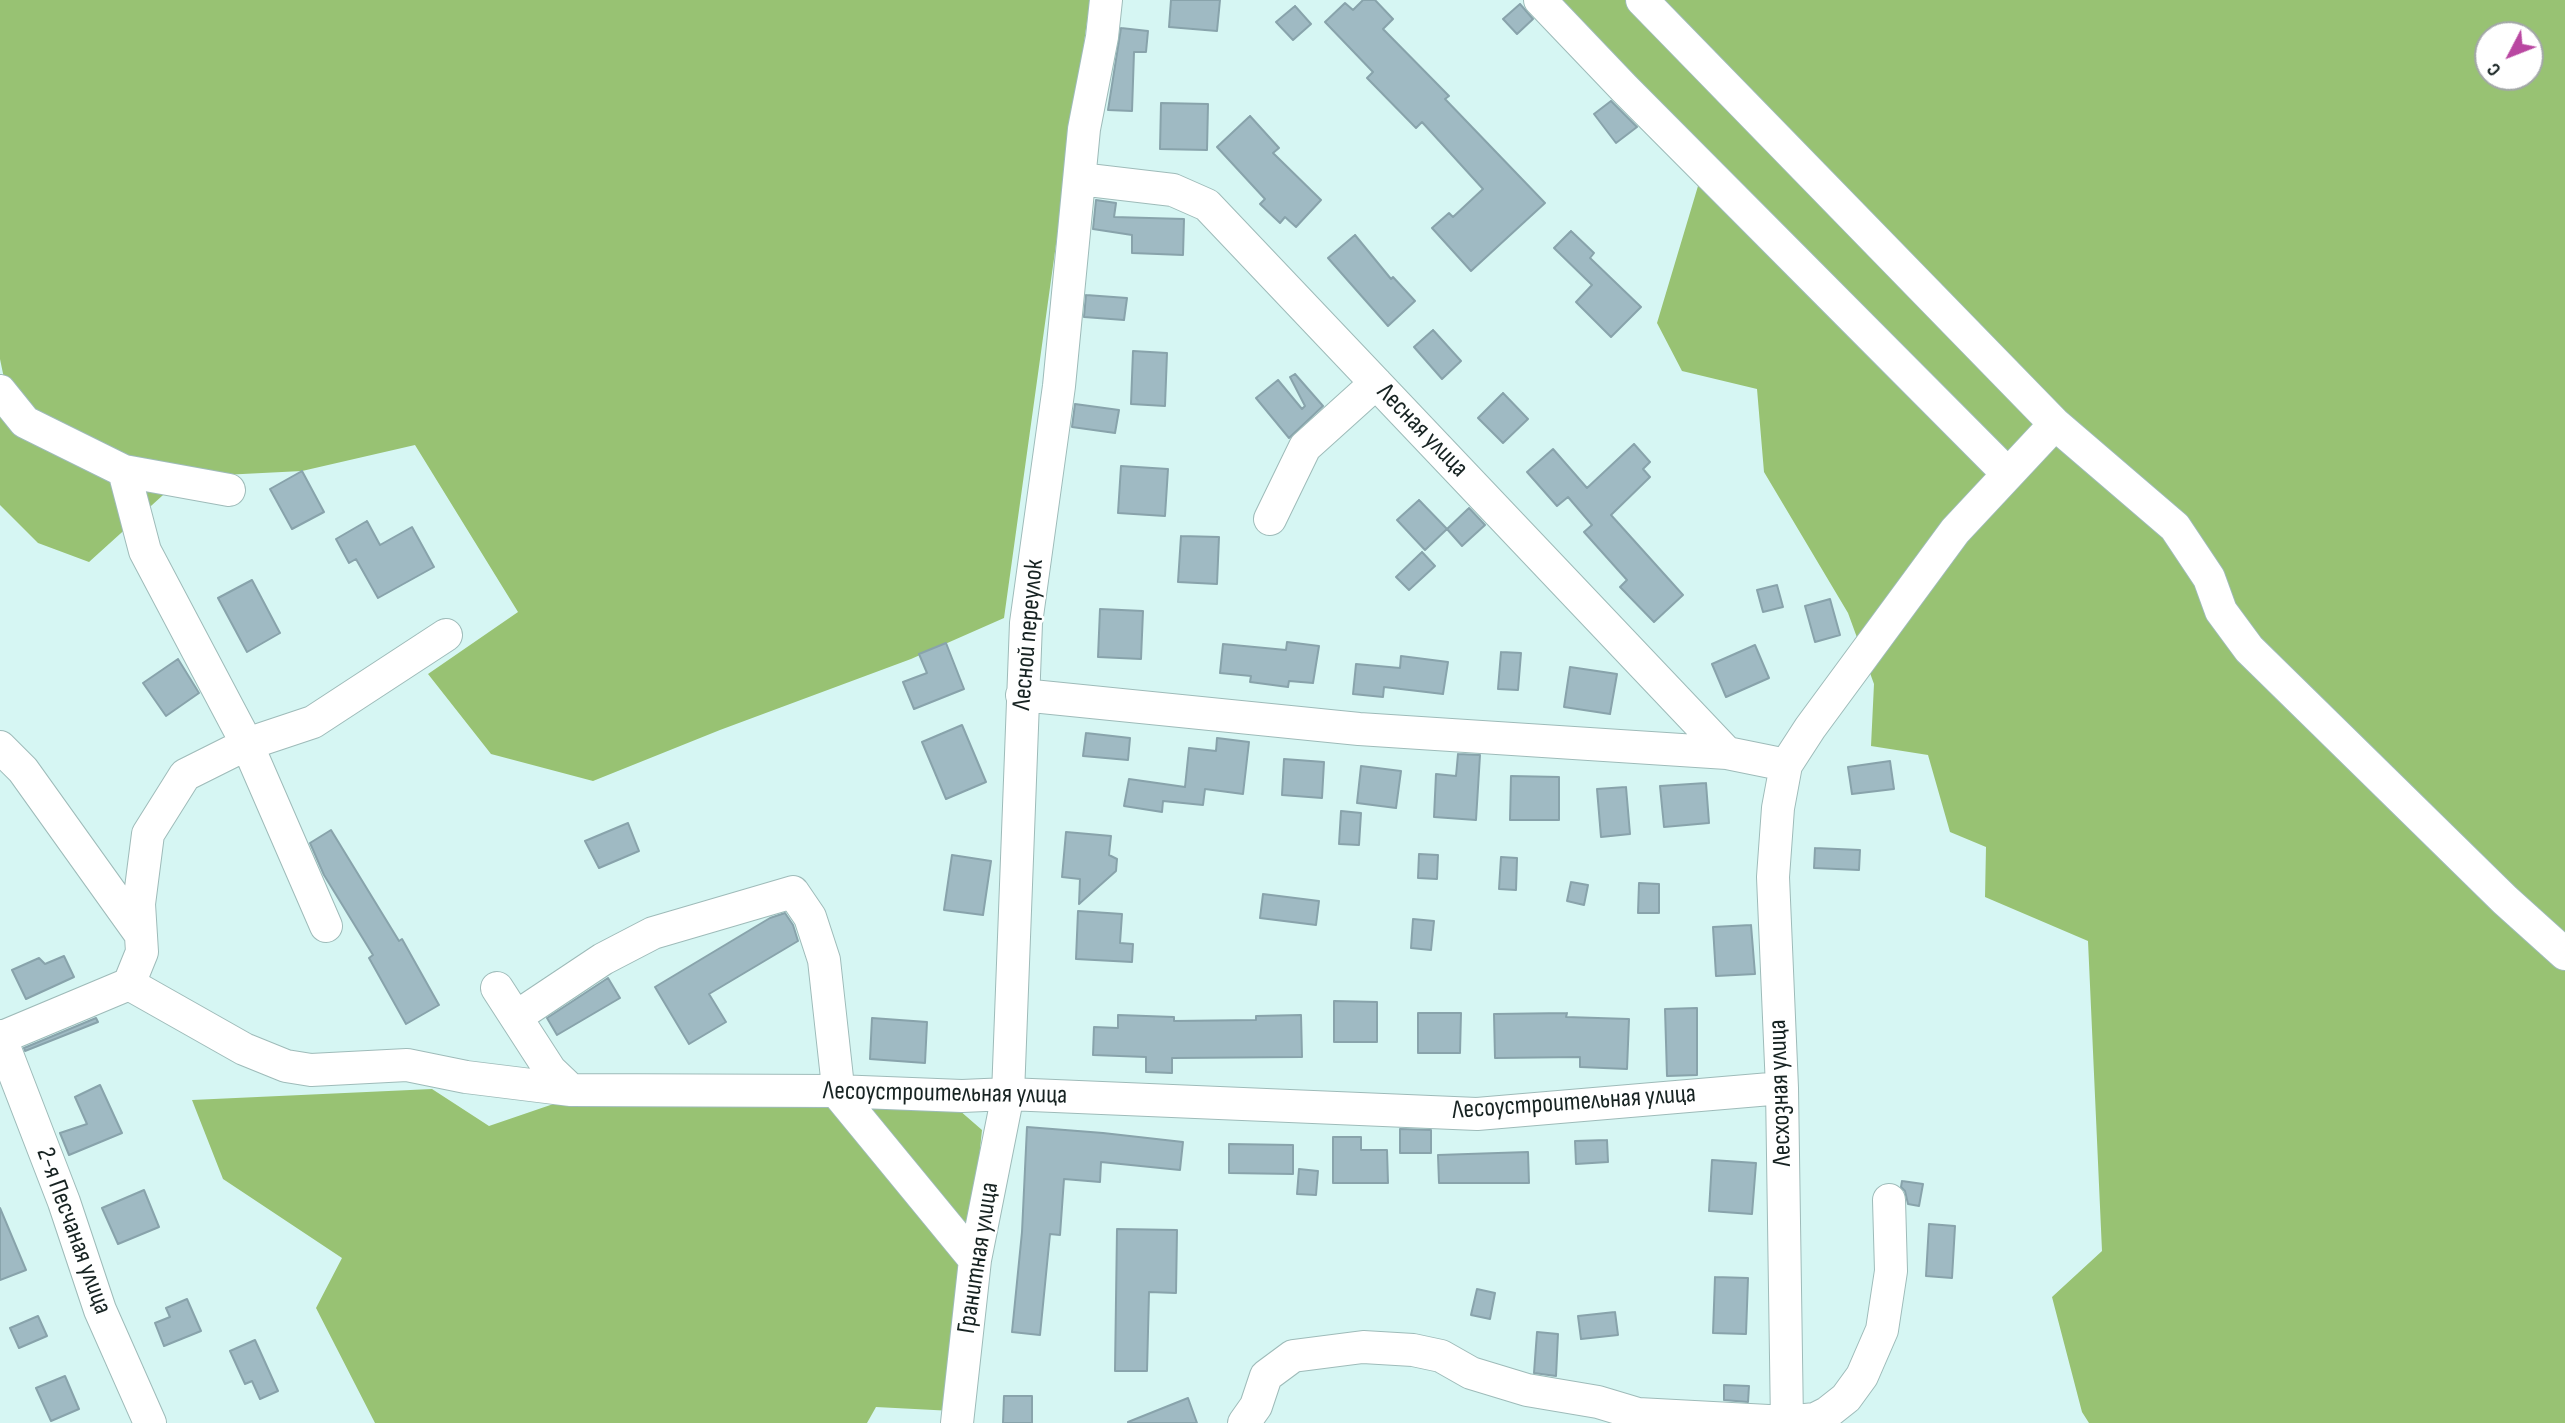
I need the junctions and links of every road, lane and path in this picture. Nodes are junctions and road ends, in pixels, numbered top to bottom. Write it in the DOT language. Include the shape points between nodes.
graph roads {
  1 [pos="1106,0"];
  2 [pos="1540,0"];
  3 [pos="1642,0"];
  4 [pos="1080,179"];
  5 [pos="1376,383"];
  6 [pos="0,391"];
  7 [pos="2055,424"];
  8 [pos="124,471"];
  9 [pos="2008,474"];
  10 [pos="229,490"];
  11 [pos="1270,519"];
  12 [pos="446,635"];
  13 [pos="1022,695"];
  14 [pos="247,744"];
  15 [pos="0,747"];
  16 [pos="1727,753"];
  17 [pos="1786,765"];
  18 [pos="326,926"];
  19 [pos="141,936"];
  20 [pos="2565,954"];
  21 [pos="129,984"];
  22 [pos="497,988"];
  23 [pos="516,1017"];
  24 [pos="0,1038"];
  25 [pos="1782,1088"];
  26 [pos="837,1089"];
  27 [pos="571,1090"];
  28 [pos="1008,1094"];
  29 [pos="1889,1200"];
  30 [pos="975,1260"];
  31 [pos="1787,1422"];
  32 [pos="150,1423"];
  33 [pos="957,1423"];
  34 [pos="1244,1423"];
  1 -- 4 [label="street, Лесной переулок"];
  2 -- 9 [label="street"];
  3 -- 7 [label="street"];
  4 -- 5 [label="street, Лесная улица" via="1173,190 1206,205"];
  4 -- 13 [label="street, Лесной переулок" via="1059,386 1026,622"];
  5 -- 11 [label="street" via="1305,447"];
  5 -- 16 [label="street, Лесная улица"];
  6 -- 8 [label="street" via="25,422"];
  7 -- 9 [label="street"];
  7 -- 20 [label="street" via="2175,527 2210,578 2221,611 2249,649"];
  8 -- 10 [label="street"];
  8 -- 14 [label="street" via="145,551"];
  9 -- 17 [label="street" via="1955,531"];
  12 -- 14 [label="street" via="313,722"];
  13 -- 16 [label="street" via="1359,729"];
  13 -- 28 [label="street, Лесной переулок"];
  14 -- 18 [label="street"];
  14 -- 19 [label="street" via="185,775 148,834 139,904"];
  15 -- 19 [label="street" via="23,771"];
  16 -- 17 [label="street"];
  17 -- 25 [label="street, Лесхозная улица" via="1773,877"];
  19 -- 21 [label="street" via="142,952"];
  21 -- 24 [label="street"];
  21 -- 27 [label="street, Лесоустроительная улица" via="244,1049 286,1066 311,1070 407,1065"];
  22 -- 23 [label="street"];
  23 -- 26 [label="street" via="603,959 653,933 793,892 810,917 824,960"];
  23 -- 27 [label="street" via="550,1070"];
  24 -- 32 [label="street, 2-я Песчаная улица" via="100,1310"];
  25 -- 28 [label="street, Лесоустроительная улица" via="1477,1114"];
  25 -- 31 [label="street, Лесхозная улица"];
  26 -- 27 [label="street, Лесоустроительная улица"];
  26 -- 28 [label="street, Лесоустроительная улица"];
  26 -- 30 [label="street"];
  28 -- 30 [label="street, Гранитная улица"];
  29 -- 31 [label="street" via="1891,1271 1882,1330 1872,1356 1846,1398 1827,1413"];
  30 -- 33 [label="street, Гранитная улица"];
  31 -- 34 [label="street" via="1638,1414 1527,1390 1471,1373 1441,1356 1363,1347 1293,1356 1266,1376 1256,1406"];
}
